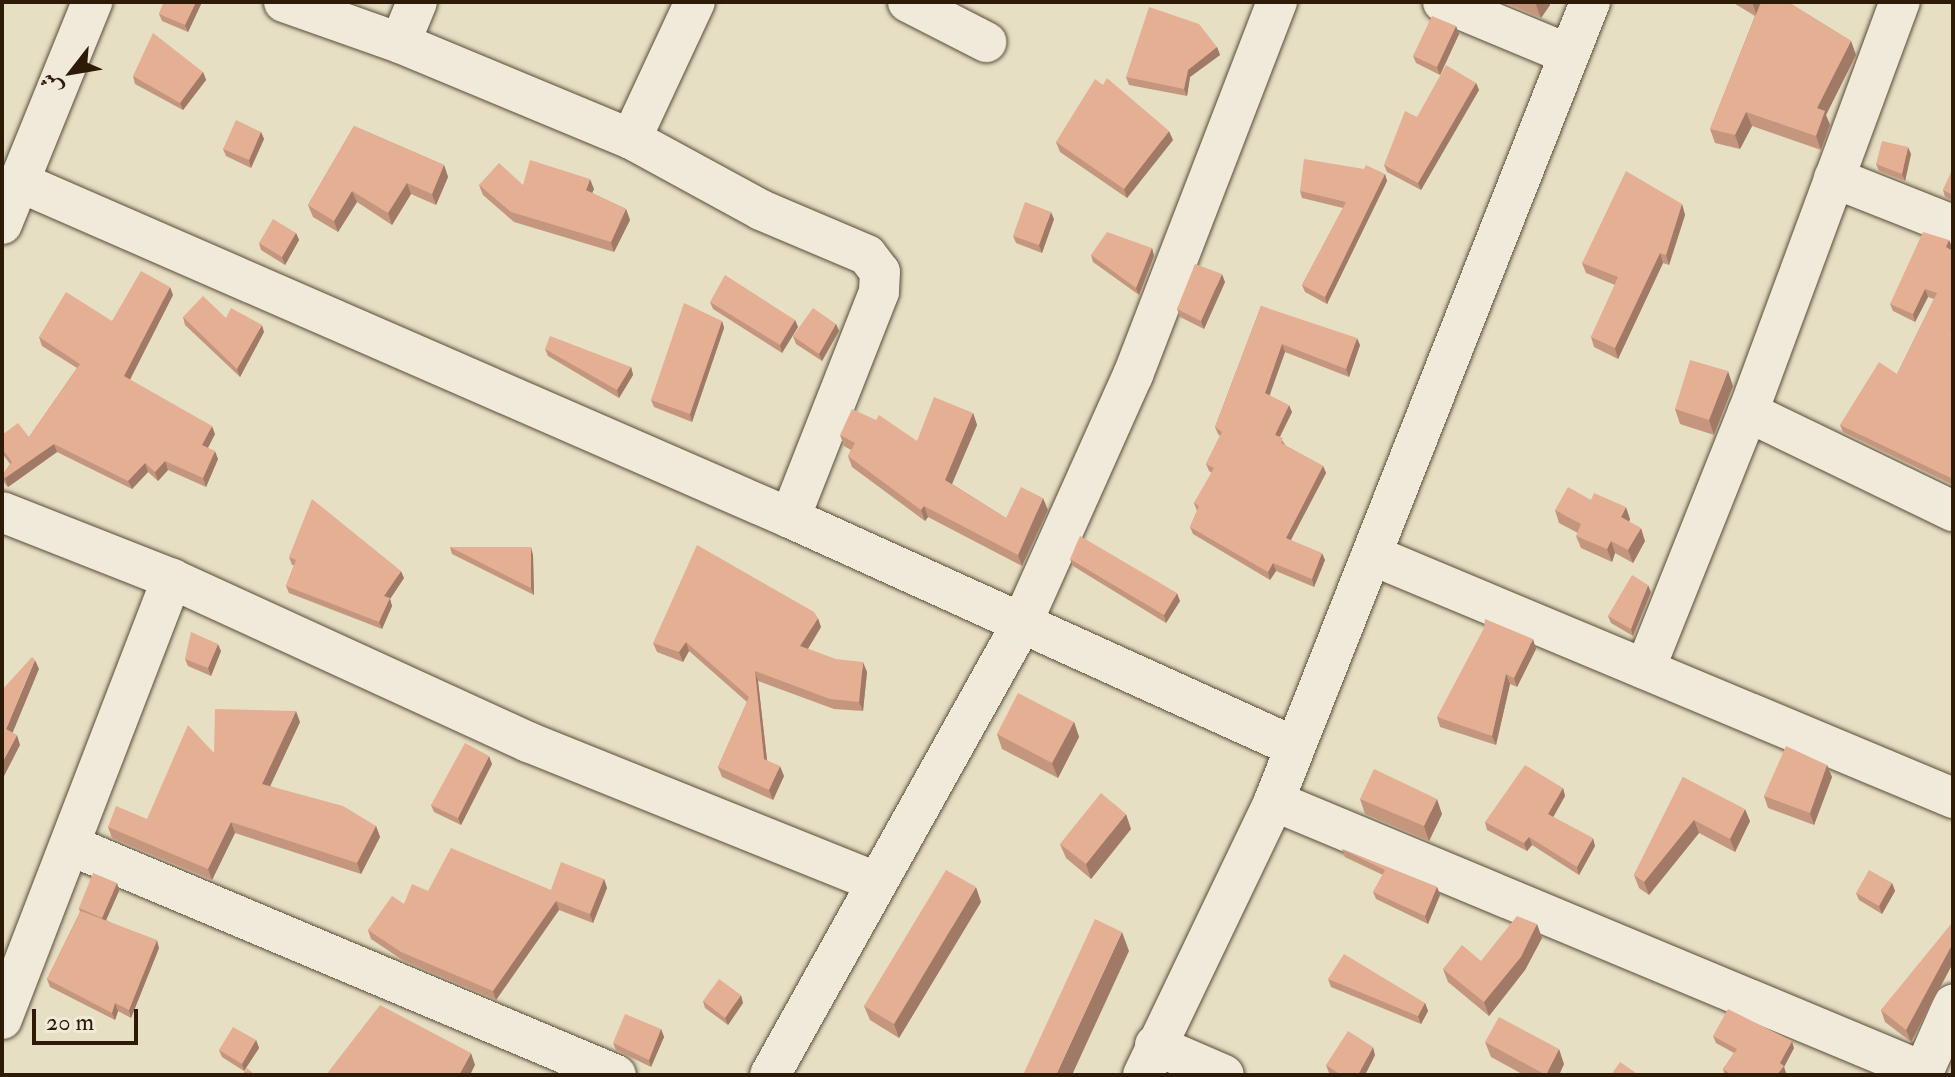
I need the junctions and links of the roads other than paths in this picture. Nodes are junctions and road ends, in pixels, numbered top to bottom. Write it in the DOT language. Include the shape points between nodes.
graph roads {
  1 [pos="92,2"];
  2 [pos="284,2"];
  3 [pos="417,2"];
  4 [pos="695,2"];
  5 [pos="908,2"];
  6 [pos="1277,2"];
  7 [pos="1443,2"];
  8 [pos="1590,2"];
  9 [pos="1900,2"];
  10 [pos="986,42"];
  11 [pos="400,43"];
  12 [pos="1568,54"];
  13 [pos="631,139"];
  14 [pos="1834,178"];
  15 [pos="17,181"];
  16 [pos="2,224"];
  17 [pos="1953,225"];
  18 [pos="1748,412"];
  19 [pos="1953,511"];
  20 [pos="2,512"];
  21 [pos="790,518"];
  22 [pos="1374,556"];
  23 [pos="172,579"];
  24 [pos="1021,625"];
  25 [pos="1645,669"];
  26 [pos="1295,747"];
  27 [pos="1953,798"];
  28 [pos="1274,801"];
  29 [pos="72,846"];
  30 [pos="877,882"];
  31 [pos="1953,1005"];
  32 [pos="2,1019"];
  33 [pos="1149,1060"];
  34 [pos="1923,1073"];
  35 [pos="616,1075"];
  36 [pos="770,1075"];
  37 [pos="1224,1075"];
  1 -- 15 [label="street"];
  2 -- 11 [label="street"];
  3 -- 11 [label="street"];
  4 -- 13 [label="street"];
  5 -- 10 [label="street"];
  6 -- 24 [label="street" via="1133,375"];
  7 -- 12 [label="street"];
  8 -- 12 [label="street"];
  9 -- 14 [label="street"];
  11 -- 13 [label="street"];
  12 -- 22 [label="street"];
  13 -- 21 [label="street" via="761,210 867,255 880,272 879,292"];
  14 -- 17 [label="street"];
  14 -- 18 [label="street"];
  15 -- 16 [label="street"];
  15 -- 21 [label="street"];
  18 -- 19 [label="street"];
  18 -- 25 [label="street"];
  20 -- 23 [label="street"];
  21 -- 24 [label="street"];
  22 -- 25 [label="street"];
  22 -- 26 [label="street"];
  23 -- 29 [label="street"];
  23 -- 30 [label="street" via="528,742"];
  24 -- 26 [label="street"];
  24 -- 30 [label="street"];
  25 -- 27 [label="street"];
  26 -- 28 [label="street"];
  28 -- 33 [label="street"];
  28 -- 34 [label="street"];
  29 -- 32 [label="street"];
  29 -- 35 [label="street"];
  30 -- 36 [label="street"];
  31 -- 34 [label="street"];
  33 -- 37 [label="street"];
}
